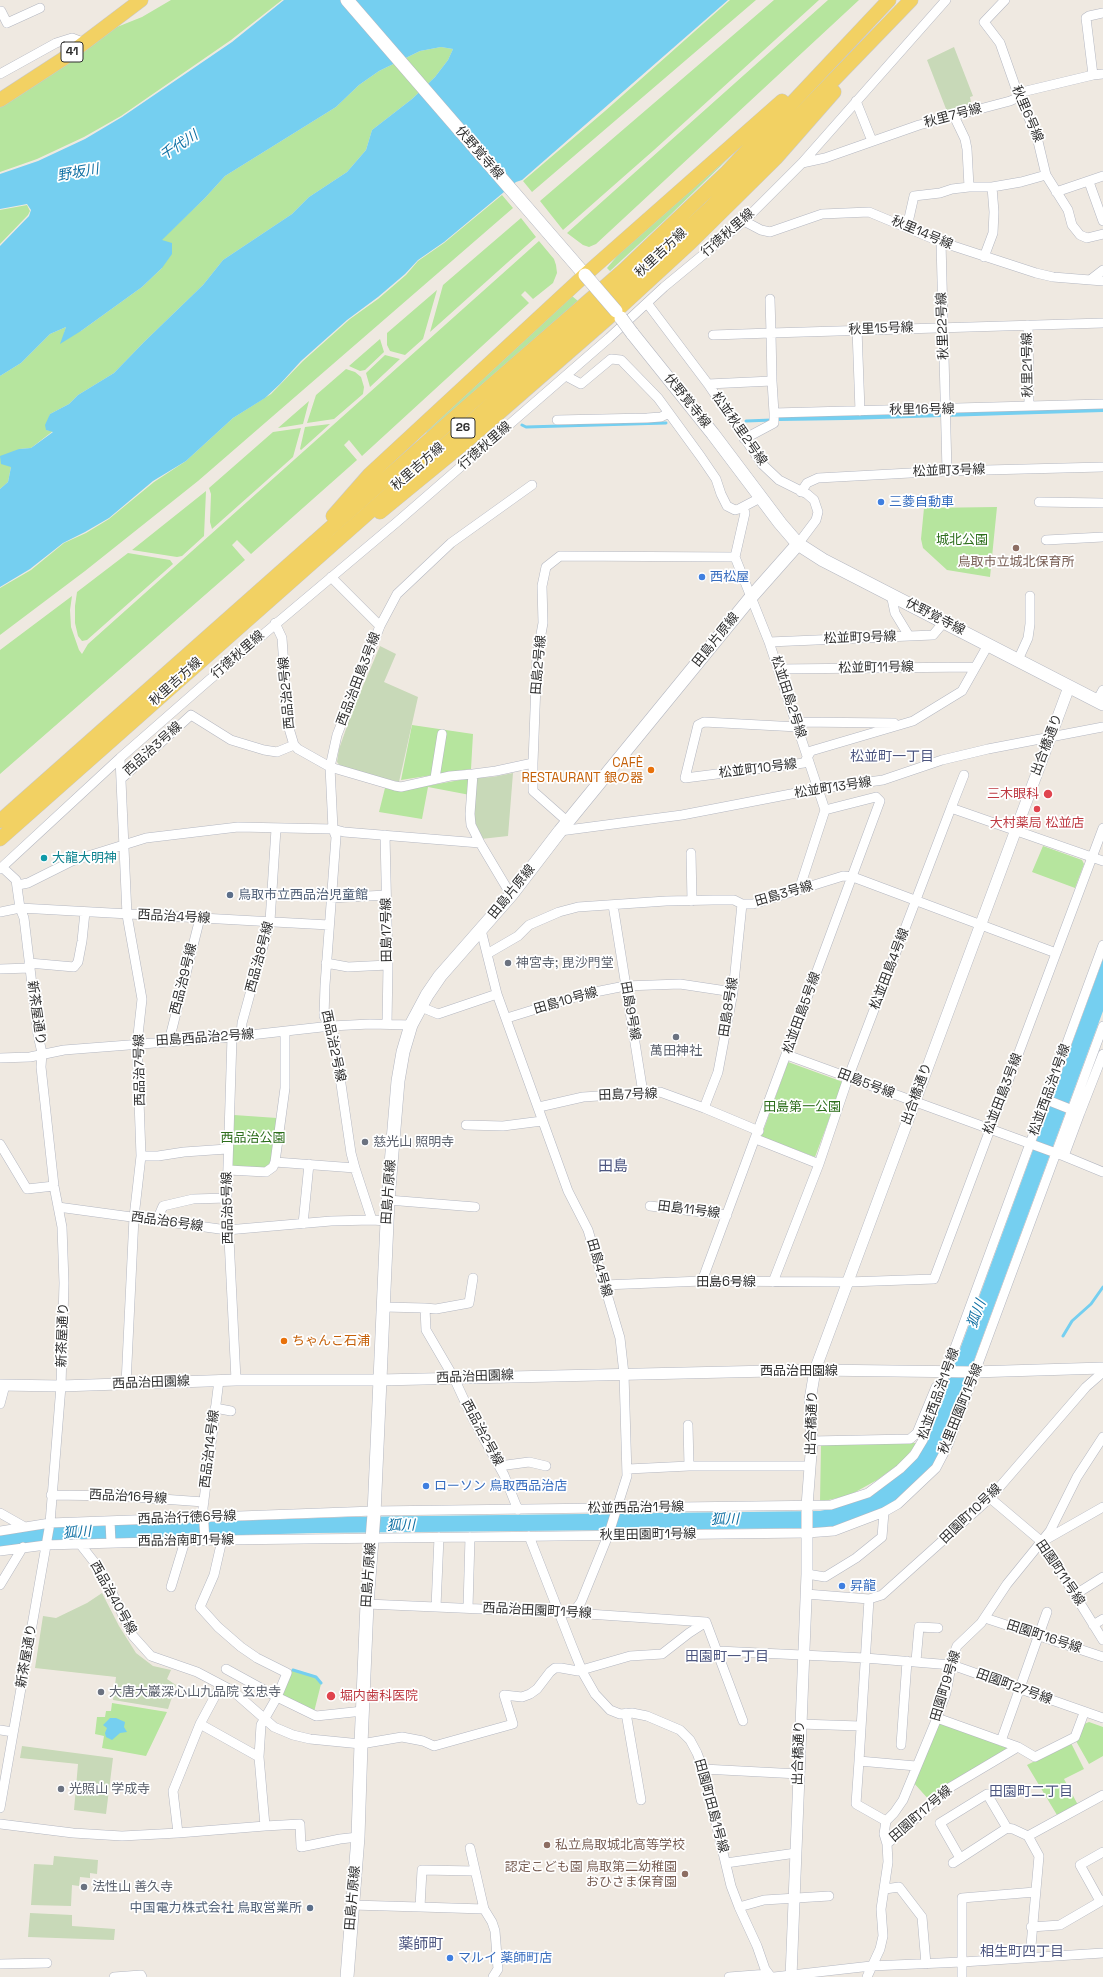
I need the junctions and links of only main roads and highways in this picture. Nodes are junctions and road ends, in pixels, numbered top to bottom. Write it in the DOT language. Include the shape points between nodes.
graph roads {
  1 [pos="141,0"];
  2 [pos="347,0"];
  3 [pos="911,0"];
  4 [pos="889,1"];
  5 [pos="899,13"];
  6 [pos="0,100"];
  7 [pos="585,275"];
  8 [pos="619,315"];
  9 [pos="336,540"];
  10 [pos="798,544"];
  11 [pos="300,554"];
  12 [pos="1101,698"];
  13 [pos="0,821"];
  14 [pos="0,838"];
  15 [pos="347,1977"];
  1 -- 6 [label="main road, 41" via="85,43"];
  2 -- 7 [label="main road, 伏野覚寺線"];
  3 -- 5 [label="main road, 秋里吉方線 / 26"];
  4 -- 7 [label="main road" via="755,126"];
  4 -- 11 [label="main road, 秋里吉方線 / 26" via="727,172 624,270"];
  5 -- 8 [label="main road" via="830,98 776,158"];
  5 -- 9 [label="main road, 秋里吉方線 / 26" via="708,210 542,361"];
  7 -- 8 [label="main road, 伏野覚寺線, bridge"];
  7 -- 11 [label="main road" via="369,475"];
  8 -- 9 [label="main road" via="400,497"];
  8 -- 10 [label="main road, 伏野覚寺線, bridge"];
  9 -- 14 [label="main road, 秋里吉方線 / 26"];
  10 -- 12 [label="main road, 伏野覚寺線" via="823,560 1069,687"];
  10 -- 15 [label="main road, 田島片原線" via="752,596 510,895 440,976 411,1025 398,1081 388,1200 358,1837"];
  11 -- 13 [label="main road, 秋里吉方線 / 26"];
}
